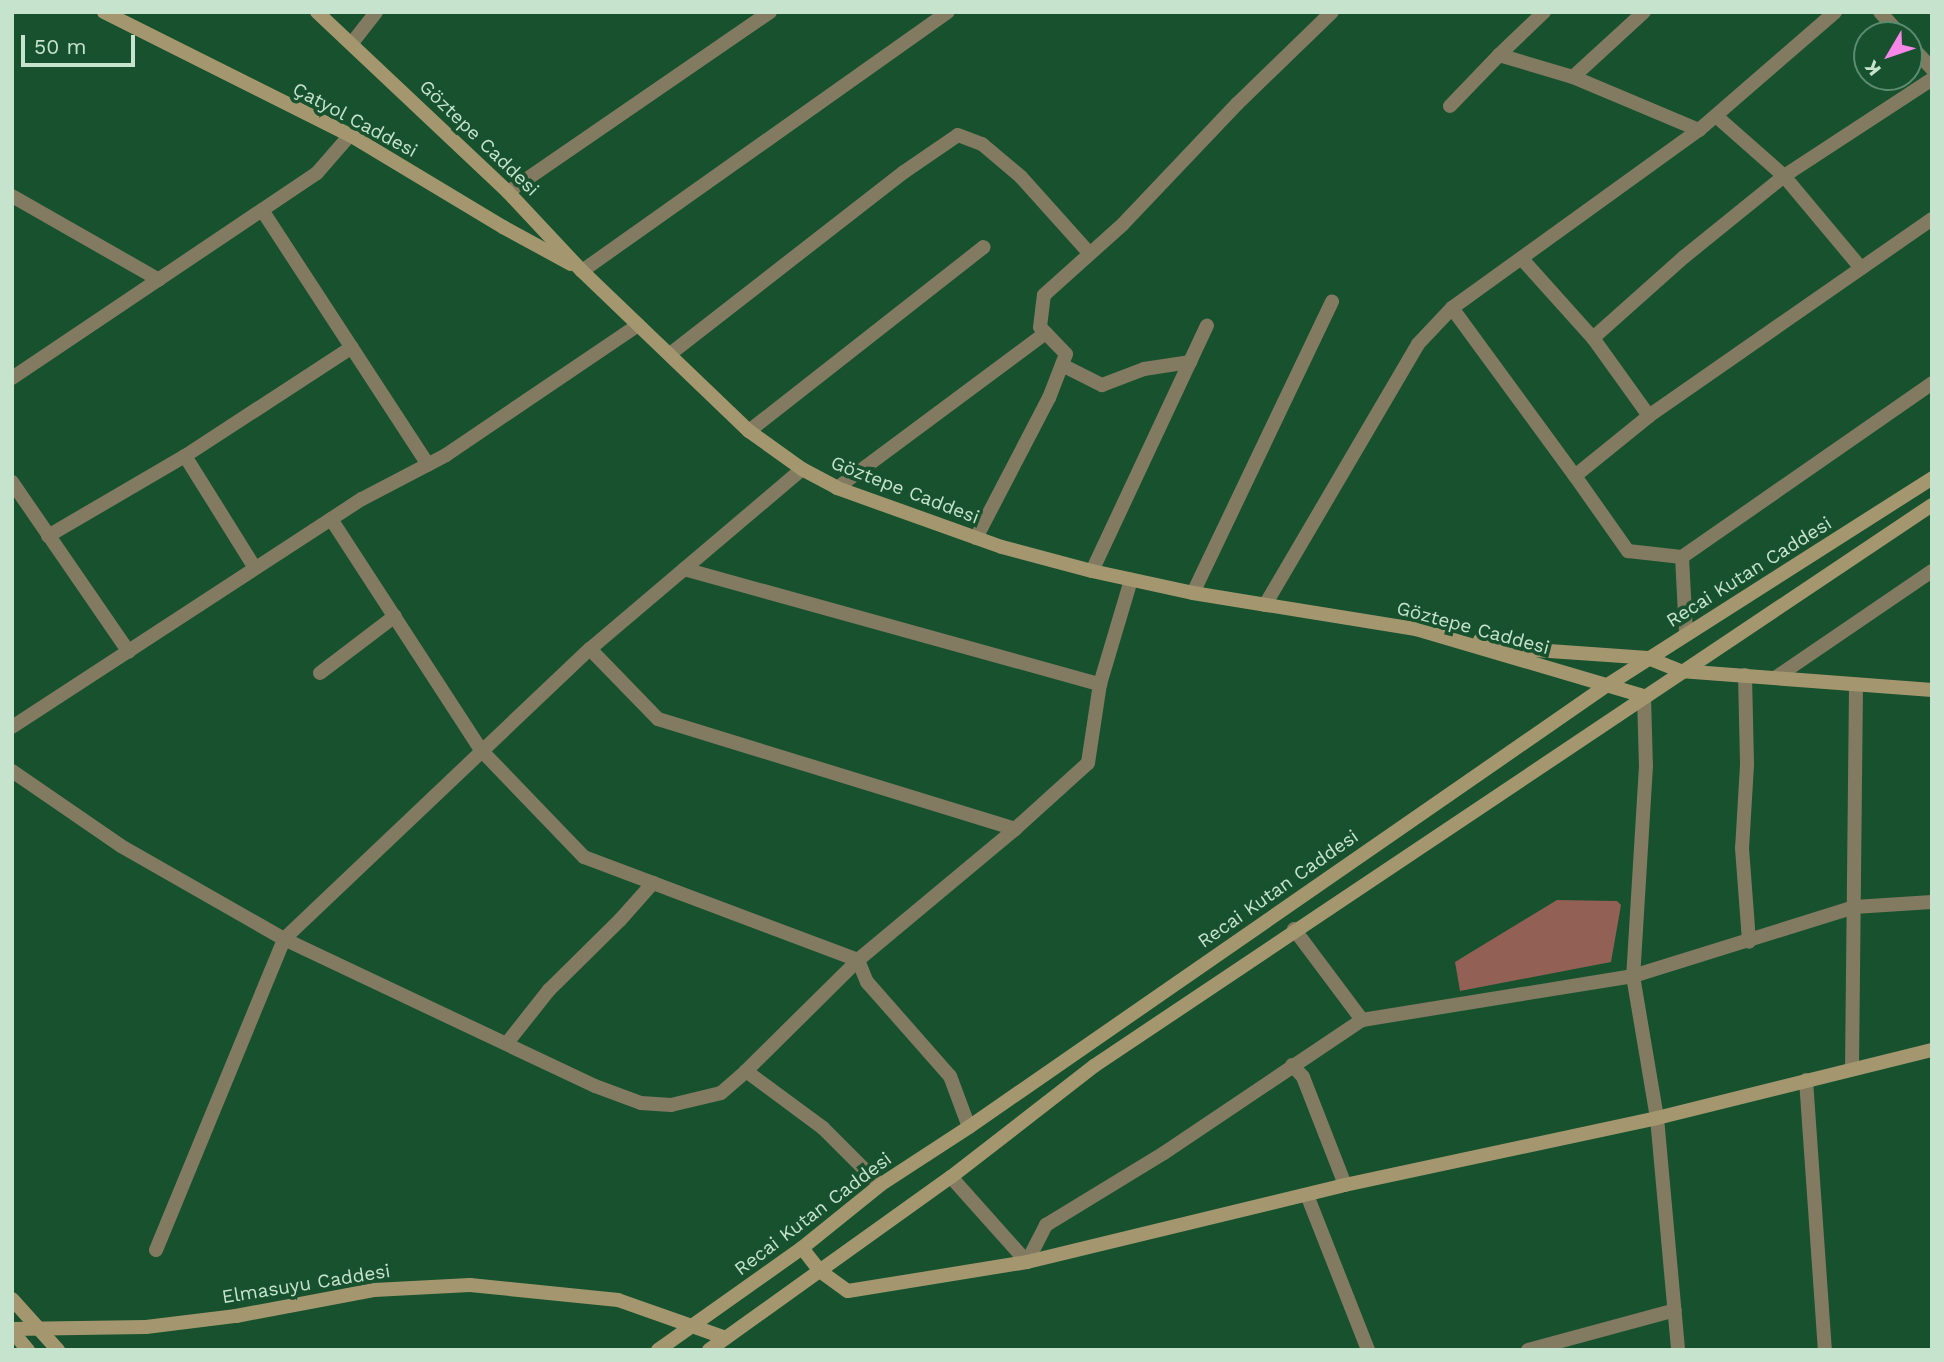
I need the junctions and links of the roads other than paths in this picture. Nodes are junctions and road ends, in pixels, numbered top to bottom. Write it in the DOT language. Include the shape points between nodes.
graph roads {
  1 [pos="104,12"];
  2 [pos="317,12"];
  3 [pos="376,12"];
  4 [pos="769,12"];
  5 [pos="948,12"];
  6 [pos="1332,12"];
  7 [pos="1544,12"];
  8 [pos="1644,12"];
  9 [pos="1835,12"];
  10 [pos="352,44"];
  11 [pos="1499,55"];
  12 [pos="1573,77"];
  13 [pos="1932,79"];
  14 [pos="1450,106"];
  15 [pos="1716,116"];
  16 [pos="1699,130"];
  17 [pos="350,135"];
  18 [pos="1784,176"];
  19 [pos="508,191"];
  20 [pos="12,196"];
  21 [pos="262,210"];
  22 [pos="1932,219"];
  23 [pos="984,247"];
  24 [pos="1090,254"];
  25 [pos="1522,259"];
  26 [pos="1861,268"];
  27 [pos="582,271"];
  28 [pos="159,280"];
  29 [pos="1332,301"];
  30 [pos="1452,308"];
  31 [pos="638,325"];
  32 [pos="1207,326"];
  33 [pos="1046,333"];
  34 [pos="1593,338"];
  35 [pos="352,347"];
  36 [pos="670,354"];
  37 [pos="1190,362"];
  38 [pos="1062,365"];
  39 [pos="12,377"];
  40 [pos="1932,383"];
  41 [pos="1649,416"];
  42 [pos="749,431"];
  43 [pos="185,456"];
  44 [pos="428,465"];
  45 [pos="802,469"];
  46 [pos="1576,476"];
  47 [pos="1932,478"];
  48 [pos="12,482"];
  49 [pos="837,488"];
  50 [pos="1932,505"];
  51 [pos="331,519"];
  52 [pos="48,536"];
  53 [pos="976,538"];
  54 [pos="1682,556"];
  55 [pos="255,568"];
  56 [pos="684,569"];
  57 [pos="1091,571"];
  58 [pos="1932,571"];
  59 [pos="1131,580"];
  60 [pos="1193,593"];
  61 [pos="1265,605"];
  62 [pos="395,616"];
  63 [pos="1416,629"];
  64 [pos="1686,634"];
  65 [pos="590,649"];
  66 [pos="128,652"];
  67 [pos="1648,658"];
  68 [pos="1680,671"];
  69 [pos="320,673"];
  70 [pos="1745,675"];
  71 [pos="1775,678"];
  72 [pos="1100,684"];
  73 [pos="1606,686"];
  74 [pos="1856,686"];
  75 [pos="1932,690"];
  76 [pos="1644,696"];
  77 [pos="12,727"];
  78 [pos="481,750"];
  79 [pos="12,771"];
  80 [pos="1015,830"];
  81 [pos="653,883"];
  82 [pos="1932,902"];
  83 [pos="1854,907"];
  84 [pos="1294,929"];
  85 [pos="284,939"];
  86 [pos="1749,942"];
  87 [pos="858,960"];
  88 [pos="1633,976"];
  89 [pos="1362,1020"];
  90 [pos="507,1043"];
  91 [pos="1932,1050"];
  92 [pos="1292,1065"];
  93 [pos="1852,1069"];
  94 [pos="746,1071"];
  95 [pos="1806,1080"];
  96 [pos="1657,1118"];
  97 [pos="969,1127"];
  98 [pos="951,1177"];
  99 [pos="880,1185"];
  100 [pos="1345,1185"];
  101 [pos="1307,1195"];
  102 [pos="802,1248"];
  103 [pos="156,1250"];
  104 [pos="1027,1262"];
  105 [pos="820,1271"];
  106 [pos="12,1299"];
  107 [pos="1675,1310"];
  108 [pos="692,1328"];
  109 [pos="40,1329"];
  110 [pos="12,1330"];
  111 [pos="726,1338"];
  112 [pos="28,1350"];
  113 [pos="58,1350"];
  114 [pos="658,1350"];
  115 [pos="709,1350"];
  116 [pos="1368,1350"];
  117 [pos="1528,1350"];
  118 [pos="1678,1350"];
  119 [pos="1825,1350"];
  1 -- 17 [label="street, Çatyol Caddesi"];
  2 -- 10 [label="street, Göztepe Caddesi"];
  3 -- 10 [label="street"];
  4 -- 19 [label="street"];
  5 -- 27 [label="street"];
  6 -- 24 [label="street"];
  7 -- 11 [label="street"];
  8 -- 12 [label="street"];
  9 -- 15 [label="street"];
  10 -- 19 [label="street, Göztepe Caddesi"];
  11 -- 12 [label="street"];
  11 -- 14 [label="street"];
  12 -- 16 [label="street"];
  13 -- 18 [label="street"];
  15 -- 16 [label="street"];
  15 -- 18 [label="street"];
  16 -- 25 [label="street"];
  17 -- 21 [label="street" via="317,173"];
  17 -- 27 [label="street, Çatyol Caddesi"];
  18 -- 26 [label="street"];
  18 -- 34 [label="street"];
  19 -- 27 [label="street, Göztepe Caddesi"];
  20 -- 28 [label="street"];
  21 -- 28 [label="street"];
  21 -- 35 [label="street"];
  22 -- 26 [label="street"];
  23 -- 42 [label="street"];
  24 -- 33 [label="street" via="1044,295 1040,327"];
  24 -- 36 [label="street" via="1021,177 982,144 958,135"];
  25 -- 30 [label="street"];
  25 -- 34 [label="street"];
  26 -- 41 [label="street"];
  27 -- 31 [label="street, Göztepe Caddesi"];
  28 -- 39 [label="street"];
  29 -- 60 [label="street"];
  30 -- 46 [label="street"];
  30 -- 61 [label="street" via="1418,344"];
  31 -- 36 [label="street, Göztepe Caddesi"];
  31 -- 44 [label="street"];
  32 -- 37 [label="street"];
  33 -- 38 [label="street" via="1066,354"];
  33 -- 49 [label="street"];
  34 -- 41 [label="street"];
  35 -- 43 [label="street"];
  35 -- 44 [label="street"];
  36 -- 42 [label="street, Göztepe Caddesi"];
  37 -- 38 [label="street" via="1144,369 1102,385"];
  37 -- 57 [label="street"];
  38 -- 53 [label="street"];
  40 -- 54 [label="street"];
  41 -- 46 [label="street"];
  42 -- 45 [label="street, Göztepe Caddesi"];
  43 -- 52 [label="street"];
  43 -- 55 [label="street"];
  44 -- 51 [label="street"];
  45 -- 49 [label="street, Göztepe Caddesi"];
  45 -- 56 [label="street"];
  46 -- 54 [label="street" via="1628,551"];
  47 -- 64 [label="street, Recai Kutan Caddesi"];
  48 -- 52 [label="street"];
  49 -- 53 [label="street, Göztepe Caddesi"];
  50 -- 68 [label="street"];
  51 -- 55 [label="street"];
  51 -- 62 [label="street"];
  52 -- 66 [label="street"];
  53 -- 57 [label="street, Göztepe Caddesi"];
  54 -- 64 [label="street"];
  55 -- 66 [label="street"];
  56 -- 65 [label="street"];
  56 -- 72 [label="street"];
  57 -- 59 [label="street, Göztepe Caddesi"];
  58 -- 71 [label="street"];
  59 -- 60 [label="street, Göztepe Caddesi"];
  59 -- 72 [label="street"];
  60 -- 61 [label="street, Göztepe Caddesi"];
  61 -- 63 [label="street, Göztepe Caddesi"];
  62 -- 69 [label="street"];
  62 -- 78 [label="street"];
  63 -- 67 [label="street" via="1535,650"];
  63 -- 73 [label="street, Göztepe Caddesi"];
  64 -- 67 [label="street, Recai Kutan Caddesi"];
  65 -- 78 [label="street"];
  65 -- 80 [label="street" via="658,719"];
  66 -- 77 [label="street"];
  67 -- 68 [label="street"];
  67 -- 73 [label="street, Recai Kutan Caddesi"];
  68 -- 70 [label="street"];
  68 -- 76 [label="street"];
  70 -- 71 [label="street"];
  70 -- 86 [label="street" via="1747,765 1742,848"];
  71 -- 74 [label="street"];
  72 -- 80 [label="street" via="1088,764"];
  73 -- 76 [label="street, Göztepe Caddesi"];
  73 -- 97 [label="street, Recai Kutan Caddesi"];
  74 -- 75 [label="street"];
  74 -- 83 [label="street"];
  76 -- 84 [label="street"];
  76 -- 88 [label="street" via="1647,766"];
  78 -- 81 [label="street" via="584,857"];
  78 -- 85 [label="street"];
  79 -- 85 [label="street" via="121,846"];
  80 -- 87 [label="street"];
  81 -- 87 [label="street"];
  81 -- 90 [label="street" via="550,990"];
  82 -- 83 [label="street"];
  83 -- 86 [label="street"];
  83 -- 93 [label="street"];
  84 -- 89 [label="street"];
  84 -- 98 [label="street" via="1094,1066"];
  85 -- 90 [label="street"];
  85 -- 103 [label="street"];
  86 -- 88 [label="street"];
  87 -- 94 [label="street"];
  87 -- 97 [label="street" via="867,982 950,1076"];
  88 -- 89 [label="street"];
  88 -- 96 [label="street"];
  89 -- 92 [label="street"];
  90 -- 94 [label="street" via="640,1103 671,1105 703,1099 721,1093"];
  91 -- 93 [label="street"];
  92 -- 100 [label="street" via="1303,1077"];
  92 -- 104 [label="street" via="1164,1153 1046,1225"];
  93 -- 95 [label="street"];
  94 -- 99 [label="street" via="823,1128"];
  95 -- 96 [label="street"];
  95 -- 119 [label="street"];
  96 -- 100 [label="street"];
  96 -- 107 [label="street"];
  97 -- 99 [label="street, Recai Kutan Caddesi"];
  98 -- 104 [label="street"];
  98 -- 105 [label="street"];
  99 -- 102 [label="street, Recai Kutan Caddesi"];
  100 -- 101 [label="street"];
  101 -- 104 [label="street"];
  101 -- 116 [label="street"];
  102 -- 105 [label="street"];
  102 -- 108 [label="street, Recai Kutan Caddesi"];
  104 -- 105 [label="street" via="848,1291"];
  105 -- 111 [label="street"];
  106 -- 109 [label="street"];
  107 -- 117 [label="street"];
  107 -- 118 [label="street"];
  108 -- 109 [label="street, Elmasuyu Caddesi" via="618,1300 470,1285 374,1290 236,1316 146,1327"];
  108 -- 111 [label="street, Elmasuyu Caddesi"];
  108 -- 114 [label="street, Recai Kutan Caddesi"];
  109 -- 110 [label="street, Elmasuyu Caddesi"];
  109 -- 113 [label="street"];
  110 -- 112 [label="street"];
  111 -- 115 [label="street"];
}
